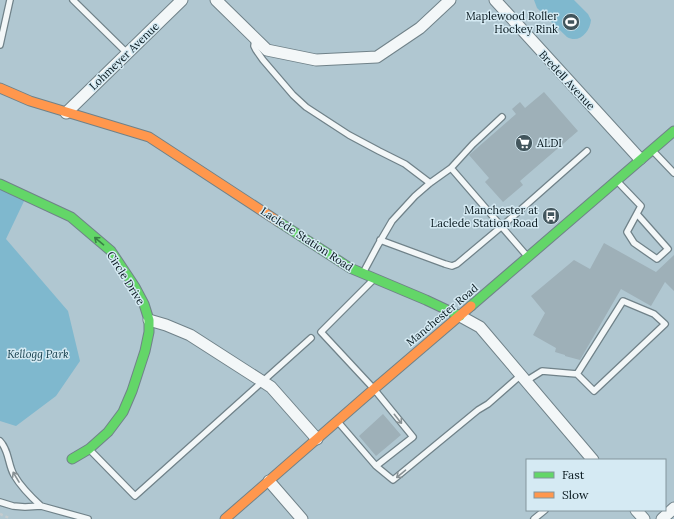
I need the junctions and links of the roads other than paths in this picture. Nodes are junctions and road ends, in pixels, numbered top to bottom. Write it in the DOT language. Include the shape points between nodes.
graph roads {
  1 [pos="10,0"];
  2 [pos="73,0"];
  3 [pos="182,0"];
  4 [pos="216,0"];
  5 [pos="450,0"];
  6 [pos="495,0"];
  7 [pos="255,38"];
  8 [pos="0,45"];
  9 [pos="127,53"];
  10 [pos="0,88"];
  11 [pos="66,113"];
  12 [pos="502,117"];
  13 [pos="674,130"];
  14 [pos="652,150"];
  15 [pos="587,151"];
  16 [pos="640,159"];
  17 [pos="451,168"];
  18 [pos="674,173"];
  19 [pos="616,180"];
  20 [pos="430,183"];
  21 [pos="0,184"];
  22 [pos="637,214"];
  23 [pos="502,227"];
  24 [pos="380,240"];
  25 [pos="528,257"];
  26 [pos="363,274"];
  27 [pos="374,278"];
  28 [pos="460,316"];
  29 [pos="149,320"];
  30 [pos="311,338"];
  31 [pos="577,374"];
  32 [pos="523,378"];
  33 [pos="263,382"];
  34 [pos="374,389"];
  35 [pos="337,421"];
  36 [pos="317,439"];
  37 [pos="0,441"];
  38 [pos="89,449"];
  39 [pos="72,459"];
  40 [pos="591,459"];
  41 [pos="376,466"];
  42 [pos="269,481"];
  43 [pos="0,502"];
  44 [pos="41,506"];
  45 [pos="674,508"];
  46 [pos="544,511"];
  47 [pos="637,511"];
  48 [pos="88,519"];
  49 [pos="225,519"];
  50 [pos="302,519"];
  51 [pos="534,519"];
  52 [pos="644,519"];
  53 [pos="662,519"];
  1 -- 8 [label="lane"];
  2 -- 9 [label="lane"];
  3 -- 9 [label="street, Lohmeyer Avenue"];
  4 -- 7 [label="street"];
  5 -- 7 [label="street" via="420,28 377,57 316,60 267,50"];
  6 -- 16 [label="street, Bredell Avenue"];
  7 -- 20 [label="lane" via="254,46 263,60 306,107 349,135 405,164"];
  9 -- 11 [label="street, Lohmeyer Avenue"];
  10 -- 11 [label="street, Laclede Station Road"];
  11 -- 26 [label="street, Laclede Station Road" via="149,137"];
  12 -- 17 [label="lane"];
  13 -- 14 [label="street, Manchester Road"];
  14 -- 16 [label="street, Manchester Road"];
  14 -- 18 [label="lane"];
  15 -- 23 [label="lane"];
  16 -- 19 [label="street, Manchester Road"];
  17 -- 20 [label="lane"];
  17 -- 23 [label="lane"];
  19 -- 22 [label="lane" via="641,206"];
  19 -- 25 [label="street, Manchester Road"];
  20 -- 24 [label="lane" via="392,221"];
  29 -- 21 [label="street, Circle Drive, one-way" via="135,287 111,251 71,217"];
  22 -- 22 [label="lane" via="627,232 634,243 657,259 668,249"];
  23 -- 24 [label="lane" via="458,264 452,266"];
  23 -- 25 [label="lane"];
  24 -- 26 [label="lane"];
  25 -- 28 [label="street, Manchester Road"];
  26 -- 27 [label="street, Laclede Station Road"];
  27 -- 28 [label="street, Laclede Station Road"];
  27 -- 34 [label="lane" via="321,332"];
  28 -- 32 [label="street, Laclede Station Road" via="480,327"];
  28 -- 34 [label="street, Manchester Road"];
  29 -- 33 [label="street" via="190,335"];
  29 -- 38 [label="street" via="145,351 123,412 108,432"];
  30 -- 33 [label="lane"];
  31 -- 31 [label="lane" via="623,301 654,314 665,324 594,392"];
  31 -- 32 [label="lane" via="542,371"];
  32 -- 40 [label="street, Laclede Station Road"];
  32 -- 41 [label="lane, one-way" via="478,410 393,480"];
  33 -- 36 [label="street" via="271,387"];
  33 -- 38 [label="lane" via="135,496"];
  34 -- 35 [label="street, Manchester Road"];
  34 -- 41 [label="lane, one-way" via="413,437"];
  35 -- 36 [label="street, Manchester Road"];
  35 -- 41 [label="lane"];
  36 -- 42 [label="street, Manchester Road"];
  44 -- 37 [label="lane, one-way" via="14,476 4,445"];
  38 -- 39 [label="street"];
  42 -- 49 [label="street, Manchester Road"];
  42 -- 50 [label="street"];
  43 -- 44 [label="lane" via="13,506"];
  44 -- 48 [label="lane"];
  45 -- 53 [label="street"];
  46 -- 51 [label="lane"];
  47 -- 52 [label="street"];
}
